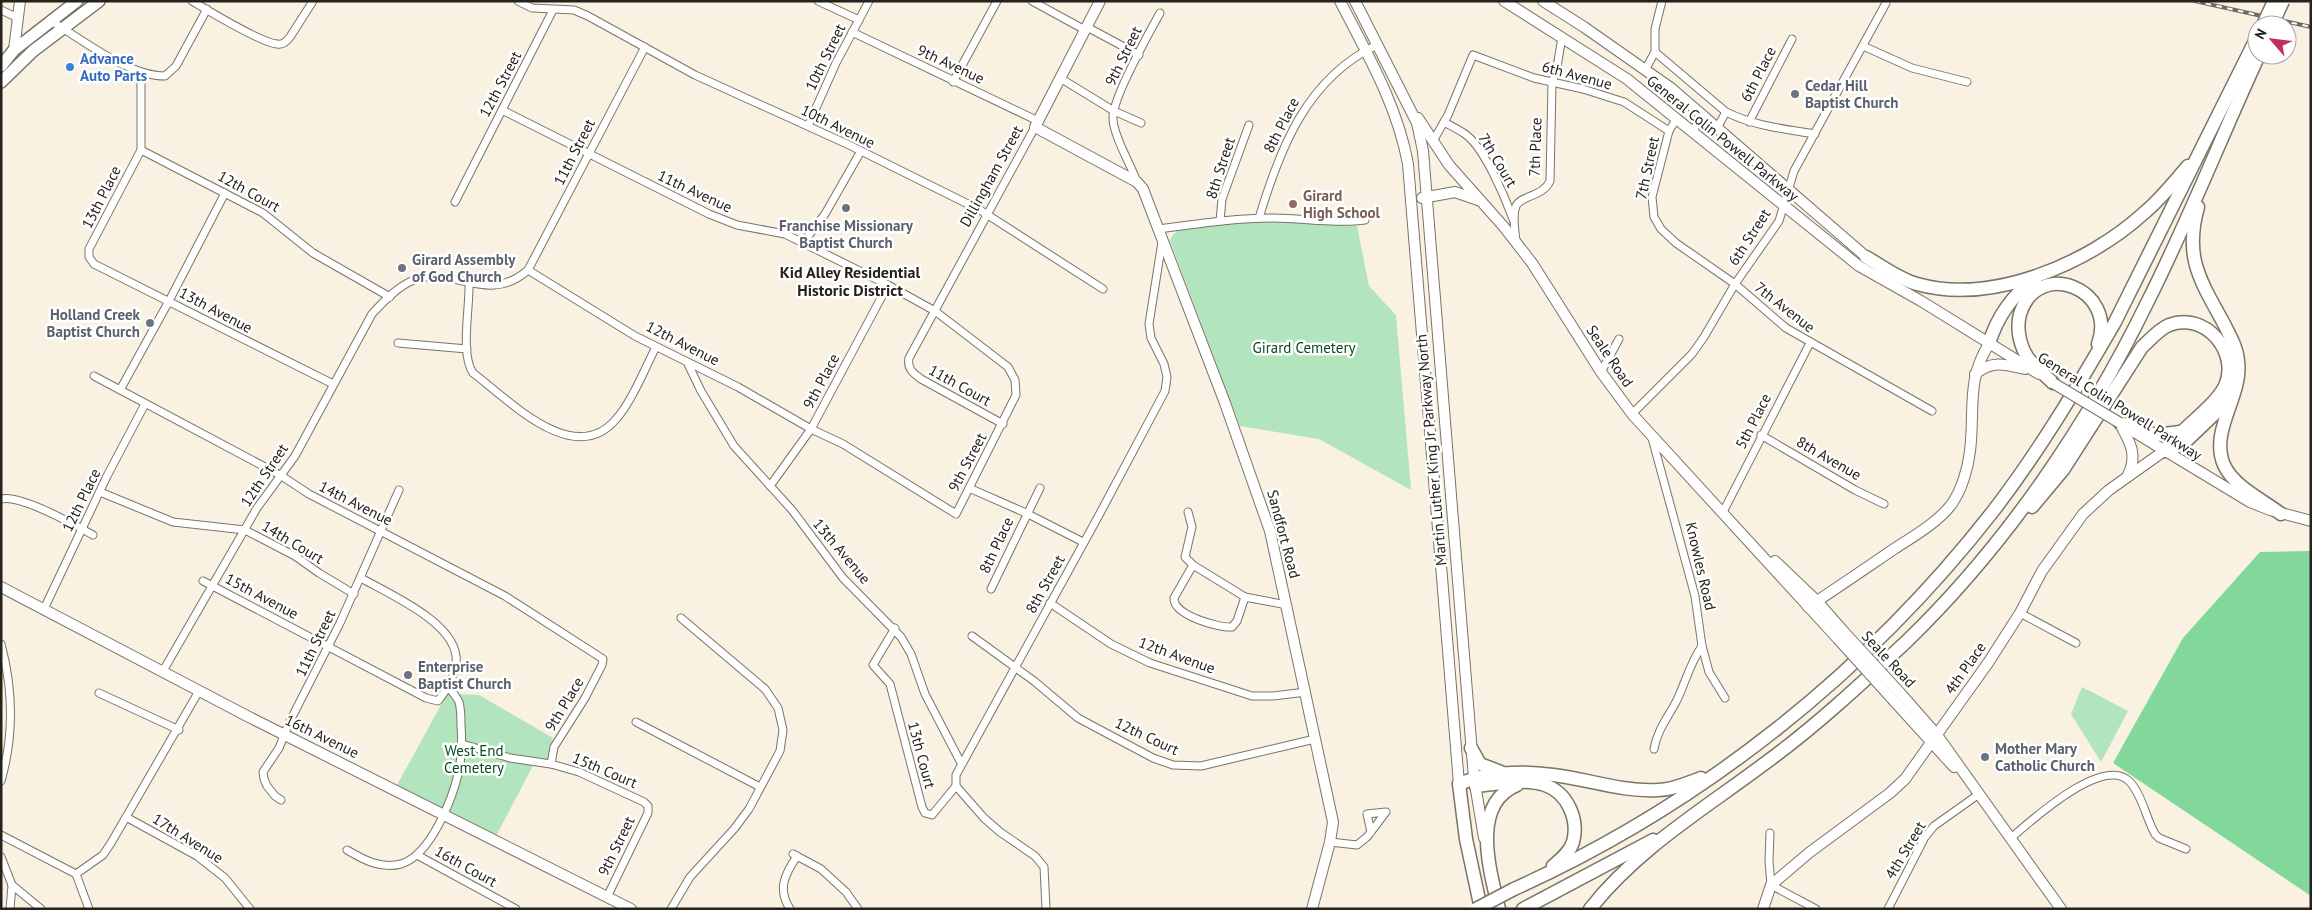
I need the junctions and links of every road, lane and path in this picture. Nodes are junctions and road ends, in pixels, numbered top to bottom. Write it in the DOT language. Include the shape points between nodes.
graph roads {
  1 [pos="20,1"];
  2 [pos="77,1"];
  3 [pos="99,1"];
  4 [pos="192,1"];
  5 [pos="313,1"];
  6 [pos="518,1"];
  7 [pos="818,1"];
  8 [pos="869,1"];
  9 [pos="997,1"];
  10 [pos="1032,1"];
  11 [pos="1100,1"];
  12 [pos="1340,1"];
  13 [pos="1354,1"];
  14 [pos="1504,1"];
  15 [pos="1543,1"];
  16 [pos="1662,1"];
  17 [pos="2274,1"];
  18 [pos="2283,1"];
  19 [pos="1886,3"];
  20 [pos="1,10"];
  21 [pos="207,10"];
  22 [pos="553,10"];
  23 [pos="1160,13"];
  24 [pos="2268,15"];
  25 [pos="2277,15"];
  26 [pos="18,18"];
  27 [pos="859,20"];
  28 [pos="51,21"];
  29 [pos="1086,28"];
  30 [pos="64,29"];
  31 [pos="852,32"];
  32 [pos="1562,37"];
  33 [pos="1792,40"];
  34 [pos="1377,45"];
  35 [pos="1863,46"];
  36 [pos="645,47"];
  37 [pos="14,50"];
  38 [pos="1365,50"];
  39 [pos="1655,52"];
  40 [pos="1139,55"];
  41 [pos="2250,65"];
  42 [pos="2251,65"];
  43 [pos="1646,70"];
  44 [pos="141,72"];
  45 [pos="3,74"];
  46 [pos="695,75"];
  47 [pos="1060,78"];
  48 [pos="953,82"];
  49 [pos="1967,82"];
  50 [pos="695,83"];
  51 [pos="1552,83"];
  52 [pos="1407,100"];
  53 [pos="502,110"];
  54 [pos="1114,111"];
  55 [pos="1726,112"];
  56 [pos="1702,115"];
  57 [pos="1677,118"];
  58 [pos="1444,122"];
  59 [pos="1749,122"];
  60 [pos="1142,123"];
  61 [pos="1037,124"];
  62 [pos="1249,125"];
  63 [pos="808,126"];
  64 [pos="1717,128"];
  65 [pos="1669,131"];
  66 [pos="1693,131"];
  67 [pos="1815,134"];
  68 [pos="1433,142"];
  69 [pos="2204,146"];
  70 [pos="141,150"];
  71 [pos="861,152"];
  72 [pos="588,155"];
  73 [pos="2206,175"];
  74 [pos="1138,182"];
  75 [pos="1787,189"];
  76 [pos="224,192"];
  77 [pos="1427,198"];
  78 [pos="1412,199"];
  79 [pos="455,202"];
  80 [pos="1486,207"];
  81 [pos="1784,207"];
  82 [pos="986,215"];
  83 [pos="1259,218"];
  84 [pos="1220,220"];
  85 [pos="1365,220"];
  86 [pos="1515,224"];
  87 [pos="1657,224"];
  88 [pos="1159,229"];
  89 [pos="1163,240"];
  90 [pos="1516,242"];
  91 [pos="804,243"];
  92 [pos="88,257"];
  93 [pos="1866,257"];
  94 [pos="528,270"];
  95 [pos="2052,270"];
  96 [pos="469,283"];
  97 [pos="888,284"];
  98 [pos="1735,284"];
  99 [pos="1104,289"];
  100 [pos="390,297"];
  101 [pos="169,300"];
  102 [pos="1921,301"];
  103 [pos="2024,302"];
  104 [pos="935,311"];
  105 [pos="1619,339"];
  106 [pos="398,343"];
  107 [pos="1810,343"];
  108 [pos="1989,344"];
  109 [pos="656,347"];
  110 [pos="467,349"];
  111 [pos="688,364"];
  112 [pos="908,365"];
  113 [pos="2090,366"];
  114 [pos="2033,371"];
  115 [pos="1601,372"];
  116 [pos="1975,375"];
  117 [pos="94,376"];
  118 [pos="2239,382"];
  119 [pos="2053,383"];
  120 [pos="333,384"];
  121 [pos="120,390"];
  122 [pos="145,404"];
  123 [pos="1932,411"];
  124 [pos="1632,414"];
  125 [pos="2120,423"];
  126 [pos="1003,424"];
  127 [pos="811,429"];
  128 [pos="2180,432"];
  129 [pos="1760,435"];
  130 [pos="1652,438"];
  131 [pos="2164,451"];
  132 [pos="280,476"];
  133 [pos="2128,476"];
  134 [pos="770,486"];
  135 [pos="969,488"];
  136 [pos="1040,488"];
  137 [pos="399,490"];
  138 [pos="100,492"];
  139 [pos="1,499"];
  140 [pos="1884,504"];
  141 [pos="1188,512"];
  142 [pos="1723,512"];
  143 [pos="1026,513"];
  144 [pos="956,514"];
  145 [pos="2281,514"];
  146 [pos="2311,521"];
  147 [pos="82,528"];
  148 [pos="244,530"];
  149 [pos="381,531"];
  150 [pos="93,535"];
  151 [pos="1083,542"];
  152 [pos="1986,553"];
  153 [pos="1193,565"];
  154 [pos="361,578"];
  155 [pos="203,581"];
  156 [pos="211,585"];
  157 [pos="1,587"];
  158 [pos="1837,587"];
  159 [pos="991,589"];
  160 [pos="354,594"];
  161 [pos="1245,597"];
  162 [pos="1050,603"];
  163 [pos="1813,604"];
  164 [pos="1287,605"];
  165 [pos="44,609"];
  166 [pos="2020,613"];
  167 [pos="1831,617"];
  168 [pos="681,618"];
  169 [pos="895,628"];
  170 [pos="1841,635"];
  171 [pos="972,636"];
  172 [pos="2076,643"];
  173 [pos="1,644"];
  174 [pos="329,646"];
  175 [pos="1702,646"];
  176 [pos="603,659"];
  177 [pos="1014,668"];
  178 [pos="163,671"];
  179 [pos="447,687"];
  180 [pos="199,691"];
  181 [pos="1306,692"];
  182 [pos="99,693"];
  183 [pos="1725,698"];
  184 [pos="636,722"];
  185 [pos="178,730"];
  186 [pos="285,735"];
  187 [pos="1315,739"];
  188 [pos="1934,739"];
  189 [pos="462,744"];
  190 [pos="1471,748"];
  191 [pos="1654,749"];
  192 [pos="961,762"];
  193 [pos="551,764"];
  194 [pos="1720,770"];
  195 [pos="1508,774"];
  196 [pos="1,781"];
  197 [pos="1474,782"];
  198 [pos="1524,782"];
  199 [pos="1459,784"];
  200 [pos="956,786"];
  201 [pos="760,787"];
  202 [pos="1979,794"];
  203 [pos="281,800"];
  204 [pos="648,806"];
  205 [pos="443,815"];
  206 [pos="126,817"];
  207 [pos="1677,827"];
  208 [pos="1371,832"];
  209 [pos="1770,833"];
  210 [pos="1,835"];
  211 [pos="2012,837"];
  212 [pos="1330,842"];
  213 [pos="2186,849"];
  214 [pos="347,850"];
  215 [pos="417,855"];
  216 [pos="1,857"];
  217 [pos="1488,861"];
  218 [pos="76,874"];
  219 [pos="1539,878"];
  220 [pos="12,885"];
  221 [pos="1771,885"];
  222 [pos="607,897"];
  223 [pos="10,909"];
  224 [pos="41,909"];
  225 [pos="90,909"];
  226 [pos="250,909"];
  227 [pos="516,909"];
  228 [pos="631,909"];
  229 [pos="671,909"];
  230 [pos="790,909"];
  231 [pos="858,909"];
  232 [pos="1046,909"];
  233 [pos="1312,909"];
  234 [pos="1476,909"];
  235 [pos="1481,909"];
  236 [pos="1499,909"];
  237 [pos="1523,909"];
  238 [pos="1590,909"];
  239 [pos="1763,909"];
  240 [pos="1816,909"];
  241 [pos="1888,909"];
  242 [pos="2061,909"];
  1 -- 26 [label="street"];
  2 -- 28 [label="main road"];
  3 -- 30 [label="main road"];
  4 -- 21 [label="street"];
  5 -- 21 [label="street" via="290,37 279,44 261,39"];
  6 -- 22 [label="street" via="532,8"];
  7 -- 27 [label="street"];
  8 -- 27 [label="street, 10th Street"];
  9 -- 48 [label="street"];
  10 -- 29 [label="street"];
  11 -- 29 [label="street, Dillingham Street"];
  12 -- 38 [label="street, Martin Luther King Jr Parkway North"];
  13 -- 34 [label="street, Martin Luther King Jr Parkway North"];
  14 -- 32 [label="street, General Colin Powell Parkway"];
  15 -- 43 [label="street, General Colin Powell Parkway"];
  16 -- 39 [label="street" via="1655,29"];
  17 -- 24 [label="highway, bridge"];
  18 -- 25 [label="highway, bridge"];
  19 -- 35 [label="street, 6th Street"];
  20 -- 26 [label="street"];
  21 -- 44 [label="street" via="172,72 165,76"];
  22 -- 36 [label="street, 10th Avenue" via="574,10"];
  22 -- 53 [label="street, 12th Street"];
  23 -- 40 [label="street, 9th Street"];
  26 -- 37 [label="street"];
  27 -- 31 [label="street, 10th Street"];
  28 -- 30 [label="street"];
  28 -- 37 [label="main road"];
  29 -- 40 [label="street"];
  29 -- 47 [label="street, Dillingham Street"];
  30 -- 44 [label="street"];
  30 -- 45 [label="main road"];
  31 -- 48 [label="street, 9th Avenue"];
  31 -- 63 [label="street, 10th Street"];
  32 -- 51 [label="street, 7th Place"];
  32 -- 57 [label="street, General Colin Powell Parkway"];
  33 -- 59 [label="street, 6th Place"];
  34 -- 38 [label="street, 8th Place"];
  34 -- 52 [label="street, Martin Luther King Jr Parkway North"];
  35 -- 49 [label="street" via="1912,68"];
  35 -- 67 [label="street, 6th Street"];
  36 -- 46 [label="street, 10th Avenue"];
  36 -- 72 [label="street, 11th Street"];
  37 -- 45 [label="main road"];
  38 -- 78 [label="street, Martin Luther King Jr Parkway North" via="1383,82 1398,122"];
  38 -- 83 [label="street, 8th Place" via="1331,76 1303,109 1276,167"];
  39 -- 43 [label="street"];
  39 -- 55 [label="street"];
  40 -- 54 [label="street, 9th Street"];
  41 -- 69 [label="highway"];
  42 -- 73 [label="highway"];
  43 -- 56 [label="street, General Colin Powell Parkway"];
  44 -- 70 [label="street"];
  46 -- 50 [label="street"];
  46 -- 63 [label="street, 10th Avenue"];
  47 -- 54 [label="street"];
  47 -- 61 [label="street, Dillingham Street"];
  48 -- 61 [label="street, 9th Avenue"];
  51 -- 58 [label="street, 6th Avenue" via="1473,55"];
  51 -- 65 [label="street, 6th Avenue" via="1624,102"];
  51 -- 86 [label="street, 7th Place" via="1550,181 1538,194 1516,205"];
  52 -- 68 [label="street, Seale Road"];
  52 -- 77 [label="street, Martin Luther King Jr Parkway North" via="1417,123 1426,170"];
  53 -- 72 [label="street, 11th Avenue"];
  53 -- 79 [label="street, 12th Street"];
  54 -- 60 [label="street"];
  54 -- 74 [label="street" via="1115,127"];
  55 -- 59 [label="street"];
  55 -- 64 [label="street"];
  56 -- 64 [label="street, General Colin Powell Parkway"];
  56 -- 66 [label="street"];
  57 -- 65 [label="street, 7th Street"];
  57 -- 66 [label="street, General Colin Powell Parkway"];
  58 -- 68 [label="street"];
  58 -- 86 [label="street, 7th Court" via="1466,134 1482,156 1504,194"];
  59 -- 67 [label="street"];
  61 -- 74 [label="street, 9th Avenue"];
  61 -- 82 [label="street, Dillingham Street"];
  62 -- 84 [label="street, 8th Street" via="1222,199"];
  63 -- 71 [label="street, 10th Avenue"];
  64 -- 75 [label="street, General Colin Powell Parkway"];
  65 -- 87 [label="street, 7th Street" via="1652,197 1652,211"];
  66 -- 81 [label="street, General Colin Powell Parkway"];
  67 -- 75 [label="street, 6th Street"];
  68 -- 80 [label="street, Seale Road"];
  69 -- 95 [label="highway" via="2144,214 2092,250"];
  69 -- 113 [label="highway"];
  70 -- 76 [label="street, 12th Court"];
  70 -- 92 [label="street, 13th Place"];
  71 -- 82 [label="street, 10th Avenue"];
  71 -- 91 [label="street"];
  72 -- 91 [label="street, 11th Avenue" via="722,220 785,234"];
  72 -- 94 [label="street, 11th Street"];
  73 -- 118 [label="highway" via="2194,222 2192,257 2232,340 2238,360"];
  73 -- 152 [label="highway" via="2147,304 2104,385 2055,463"];
  74 -- 88 [label="street, Sandfort Road"];
  75 -- 81 [label="street, 6th Street"];
  75 -- 93 [label="street, General Colin Powell Parkway"];
  76 -- 100 [label="street, 12th Court" via="275,221 313,253"];
  76 -- 101 [label="street"];
  77 -- 78 [label="street, Seale Road"];
  77 -- 80 [label="street, Seale Road" via="1455,192 1475,198"];
  77 -- 190 [label="street, Martin Luther King Jr Parkway North"];
  78 -- 199 [label="street, Martin Luther King Jr Parkway North"];
  80 -- 90 [label="street, Seale Road"];
  81 -- 98 [label="street, 6th Street" via="1779,221"];
  81 -- 102 [label="street, General Colin Powell Parkway" via="1859,266"];
  82 -- 99 [label="street, 10th Avenue"];
  82 -- 104 [label="street, Dillingham Street"];
  83 -- 84 [label="street"];
  83 -- 85 [label="street"];
  84 -- 88 [label="street"];
  86 -- 90 [label="street, 7th Place"];
  87 -- 98 [label="street, 7th Avenue" via="1676,243"];
  88 -- 89 [label="street, Sandfort Road"];
  89 -- 151 [label="street, 8th Street" via="1149,324 1164,364 1167,377 1165,391"];
  89 -- 164 [label="street, Sandfort Road" via="1262,504"];
  90 -- 115 [label="street, Seale Road"];
  91 -- 97 [label="street, 11th Avenue"];
  92 -- 101 [label="street, 13th Avenue" via="94,264"];
  93 -- 95 [label="highway" via="1915,283 1949,290 1984,288 2024,280"];
  93 -- 102 [label="street, General Colin Powell Parkway"];
  94 -- 96 [label="street" via="504,284"];
  94 -- 109 [label="street, 12th Avenue"];
  95 -- 108 [label="highway" via="2025,286 2013,298"];
  96 -- 100 [label="street" via="427,277 413,280"];
  96 -- 110 [label="street"];
  97 -- 104 [label="street, 11th Avenue"];
  97 -- 127 [label="street, 9th Place"];
  98 -- 107 [label="street, 7th Avenue" via="1786,328"];
  98 -- 124 [label="street, 6th Street" via="1692,354"];
  100 -- 120 [label="street, 12th Street" via="368,320"];
  101 -- 120 [label="street, 13th Avenue"];
  101 -- 121 [label="street"];
  102 -- 108 [label="street, General Colin Powell Parkway"];
  103 -- 108 [label="highway"];
  103 -- 113 [label="highway" via="2046,286 2060,283 2075,286 2087,294 2101,317 2102,334"];
  103 -- 119 [label="highway" via="2018,322 2021,344 2029,359"];
  104 -- 112 [label="street, Dillingham Street"];
  104 -- 126 [label="street" via="1008,367 1015,380 1016,395"];
  105 -- 115 [label="street"];
  106 -- 110 [label="street"];
  107 -- 123 [label="street, 7th Avenue"];
  107 -- 129 [label="street, 5th Place"];
  108 -- 114 [label="street, General Colin Powell Parkway"];
  108 -- 116 [label="street"];
  109 -- 110 [label="street" via="617,419 594,434 580,438 553,432 473,373 469,368"];
  109 -- 111 [label="street, 12th Avenue"];
  111 -- 127 [label="street, 12th Avenue" via="738,387"];
  111 -- 134 [label="street, 13th Avenue" via="726,435"];
  112 -- 126 [label="street, 11th Court" via="921,379"];
  113 -- 194 [label="highway" via="2009,490 1920,596 1816,696"];
  114 -- 116 [label="street" via="1995,363"];
  114 -- 119 [label="street, General Colin Powell Parkway"];
  115 -- 124 [label="street, Seale Road"];
  116 -- 158 [label="street" via="1970,451 1962,485 1952,504 1915,536"];
  117 -- 121 [label="street, 14th Avenue"];
  118 -- 131 [label="highway" via="2224,405 2199,430 2183,444"];
  118 -- 145 [label="highway" via="2222,433 2220,446 2224,465 2237,482"];
  119 -- 125 [label="street, General Colin Powell Parkway, bridge"];
  120 -- 132 [label="street, 12th Street" via="295,456"];
  121 -- 122 [label="street, 14th Avenue"];
  122 -- 132 [label="street, 14th Avenue"];
  122 -- 138 [label="street, 12th Place"];
  124 -- 130 [label="street, Seale Road"];
  125 -- 128 [label="highway" via="2156,435"];
  125 -- 131 [label="street, General Colin Powell Parkway"];
  125 -- 133 [label="street" via="2134,454"];
  126 -- 135 [label="street, 9th Street"];
  127 -- 134 [label="street, 9th Place"];
  127 -- 144 [label="street, 12th Avenue" via="843,444"];
  128 -- 131 [label="highway"];
  128 -- 152 [label="highway" via="2217,398 2225,386 2228,372 2224,350 2212,332 2185,322 2158,332 2142,347 2063,470 2035,504"];
  129 -- 140 [label="street, 8th Avenue"];
  129 -- 142 [label="street, 5th Place"];
  130 -- 142 [label="street, Seale Road"];
  130 -- 175 [label="street, Knowles Road" via="1695,596"];
  131 -- 133 [label="street, 4th Place"];
  131 -- 145 [label="street, General Colin Powell Parkway" via="2238,496"];
  132 -- 148 [label="street, 12th Street"];
  132 -- 149 [label="street, 14th Avenue"];
  133 -- 166 [label="street, 4th Place" via="2079,520 2042,571"];
  134 -- 169 [label="street, 13th Avenue" via="843,578"];
  135 -- 143 [label="street"];
  135 -- 144 [label="street, 9th Street"];
  136 -- 143 [label="street, 8th Place"];
  137 -- 149 [label="street, 11th Street"];
  138 -- 147 [label="street, 12th Place"];
  138 -- 148 [label="street, 14th Court" via="173,522"];
  139 -- 147 [label="street" via="22,500"];
  141 -- 153 [label="street" via="1192,527 1185,557"];
  142 -- 163 [label="street, Seale Road"];
  143 -- 151 [label="street"];
  143 -- 159 [label="street, 8th Place"];
  145 -- 146 [label="street, General Colin Powell Parkway"];
  147 -- 150 [label="street"];
  147 -- 165 [label="street, 12th Place"];
  148 -- 156 [label="street, 12th Street"];
  148 -- 160 [label="street, 14th Court" via="296,556"];
  149 -- 154 [label="street, 11th Street"];
  149 -- 176 [label="street, 14th Avenue" via="518,603"];
  151 -- 162 [label="street, 8th Street"];
  152 -- 207 [label="highway" via="1910,638 1832,711"];
  153 -- 161 [label="street"];
  153 -- 161 [label="street" via="1174,598 1178,609 1224,628 1232,627"];
  154 -- 160 [label="street, 11th Street"];
  154 -- 179 [label="street" via="435,622 449,639 457,657"];
  155 -- 156 [label="street"];
  156 -- 174 [label="street, 15th Avenue"];
  156 -- 178 [label="street, 12th Street"];
  157 -- 165 [label="street, 16th Avenue"];
  158 -- 163 [label="street"];
  158 -- 167 [label="street" via="1829,605"];
  160 -- 174 [label="street, 11th Street"];
  161 -- 164 [label="street"];
  162 -- 177 [label="street, 8th Street"];
  162 -- 181 [label="street, 12th Avenue" via="1111,644 1150,663 1252,696"];
  163 -- 167 [label="street, Seale Road"];
  163 -- 170 [label="street, Seale Road"];
  164 -- 181 [label="street, Sandfort Road"];
  165 -- 178 [label="street, 16th Avenue"];
  166 -- 172 [label="street"];
  166 -- 188 [label="street, 4th Place"];
  167 -- 170 [label="street, Seale Road"];
  168 -- 201 [label="street" via="765,689 778,708 783,730 780,751"];
  169 -- 192 [label="street, 13th Avenue" via="911,654 925,694"];
  169 -- 200 [label="street, 13th Court" via="873,665 890,684 925,813 932,815 937,811"];
  170 -- 188 [label="street, Seale Road, bridge"];
  171 -- 177 [label="street, 12th Court"];
  173 -- 196 [label="street" via="11,696 10,732"];
  174 -- 179 [label="street, 15th Avenue" via="433,702 438,701"];
  174 -- 186 [label="street, 11th Street"];
  175 -- 183 [label="street, Knowles Road" via="1712,678"];
  175 -- 191 [label="street" via="1693,659"];
  176 -- 193 [label="street, 9th Place" via="585,698 554,748"];
  177 -- 187 [label="street, 12th Court" via="1078,718 1153,758 1173,765 1201,766"];
  177 -- 192 [label="street, 8th Street"];
  178 -- 180 [label="street, 16th Avenue"];
  179 -- 189 [label="street" via="459,703"];
  180 -- 185 [label="street"];
  180 -- 186 [label="street, 16th Avenue"];
  181 -- 187 [label="street, Sandfort Road"];
  182 -- 185 [label="street"];
  184 -- 201 [label="street"];
  185 -- 206 [label="street"];
  186 -- 203 [label="street, 11th Street" via="263,772 267,786"];
  186 -- 205 [label="street, 16th Avenue"];
  187 -- 212 [label="street, Sandfort Road" via="1333,822"];
  188 -- 202 [label="street, Seale Road"];
  188 -- 221 [label="street, 4th Place" via="1901,784"];
  189 -- 193 [label="street, 15th Court" via="525,761"];
  189 -- 205 [label="street" via="454,789"];
  190 -- 195 [label="highway" via="1483,766"];
  190 -- 197 [label="street, Martin Luther King Jr Parkway North"];
  192 -- 200 [label="street, 8th Street"];
  193 -- 204 [label="street, 15th Court" via="579,772"];
  194 -- 195 [label="highway" via="1680,786 1659,790 1623,790 1552,775"];
  194 -- 219 [label="highway" via="1650,817"];
  195 -- 197 [label="highway"];
  197 -- 198 [label="highway"];
  197 -- 199 [label="highway"];
  197 -- 217 [label="street, Martin Luther King Jr Parkway North"];
  198 -- 217 [label="highway" via="1503,792 1491,809 1488,816"];
  198 -- 219 [label="highway" via="1546,785 1558,792 1571,810 1575,825 1572,843 1563,858"];
  199 -- 235 [label="highway, Martin Luther King Jr Parkway North"];
  200 -- 232 [label="street" via="984,818 1036,856 1044,867"];
  201 -- 229 [label="street" via="734,829 690,877"];
  202 -- 211 [label="street, Seale Road"];
  202 -- 241 [label="street, 4th Street" via="1934,826 1925,837"];
  204 -- 222 [label="street, 9th Street" via="648,813"];
  205 -- 215 [label="street"];
  205 -- 222 [label="street, 16th Avenue"];
  206 -- 218 [label="street" via="103,855"];
  206 -- 226 [label="street, 17th Avenue" via="196,856 224,878"];
  207 -- 237 [label="highway"];
  207 -- 238 [label="highway" via="1609,886"];
  208 -- 212 [label="street" via="1357,845"];
  209 -- 221 [label="street"];
  210 -- 218 [label="street"];
  211 -- 213 [label="street" via="2070,791 2104,777 2118,775 2134,788 2154,834"];
  211 -- 242 [label="street, Seale Road"];
  212 -- 233 [label="street, Sandfort Road"];
  214 -- 215 [label="street, 16th Court" via="373,864 388,866"];
  215 -- 227 [label="street, 16th Court"];
  216 -- 220 [label="street"];
  217 -- 236 [label="highway, Martin Luther King Jr Parkway North"];
  218 -- 225 [label="street"];
  219 -- 234 [label="highway, bridge"];
  220 -- 223 [label="street"];
  220 -- 224 [label="street"];
  221 -- 239 [label="street"];
  221 -- 240 [label="street"];
  222 -- 228 [label="street, 16th Avenue"];
  230 -- 231 [label="street" via="784,898 783,885 795,855 822,868"];
}
